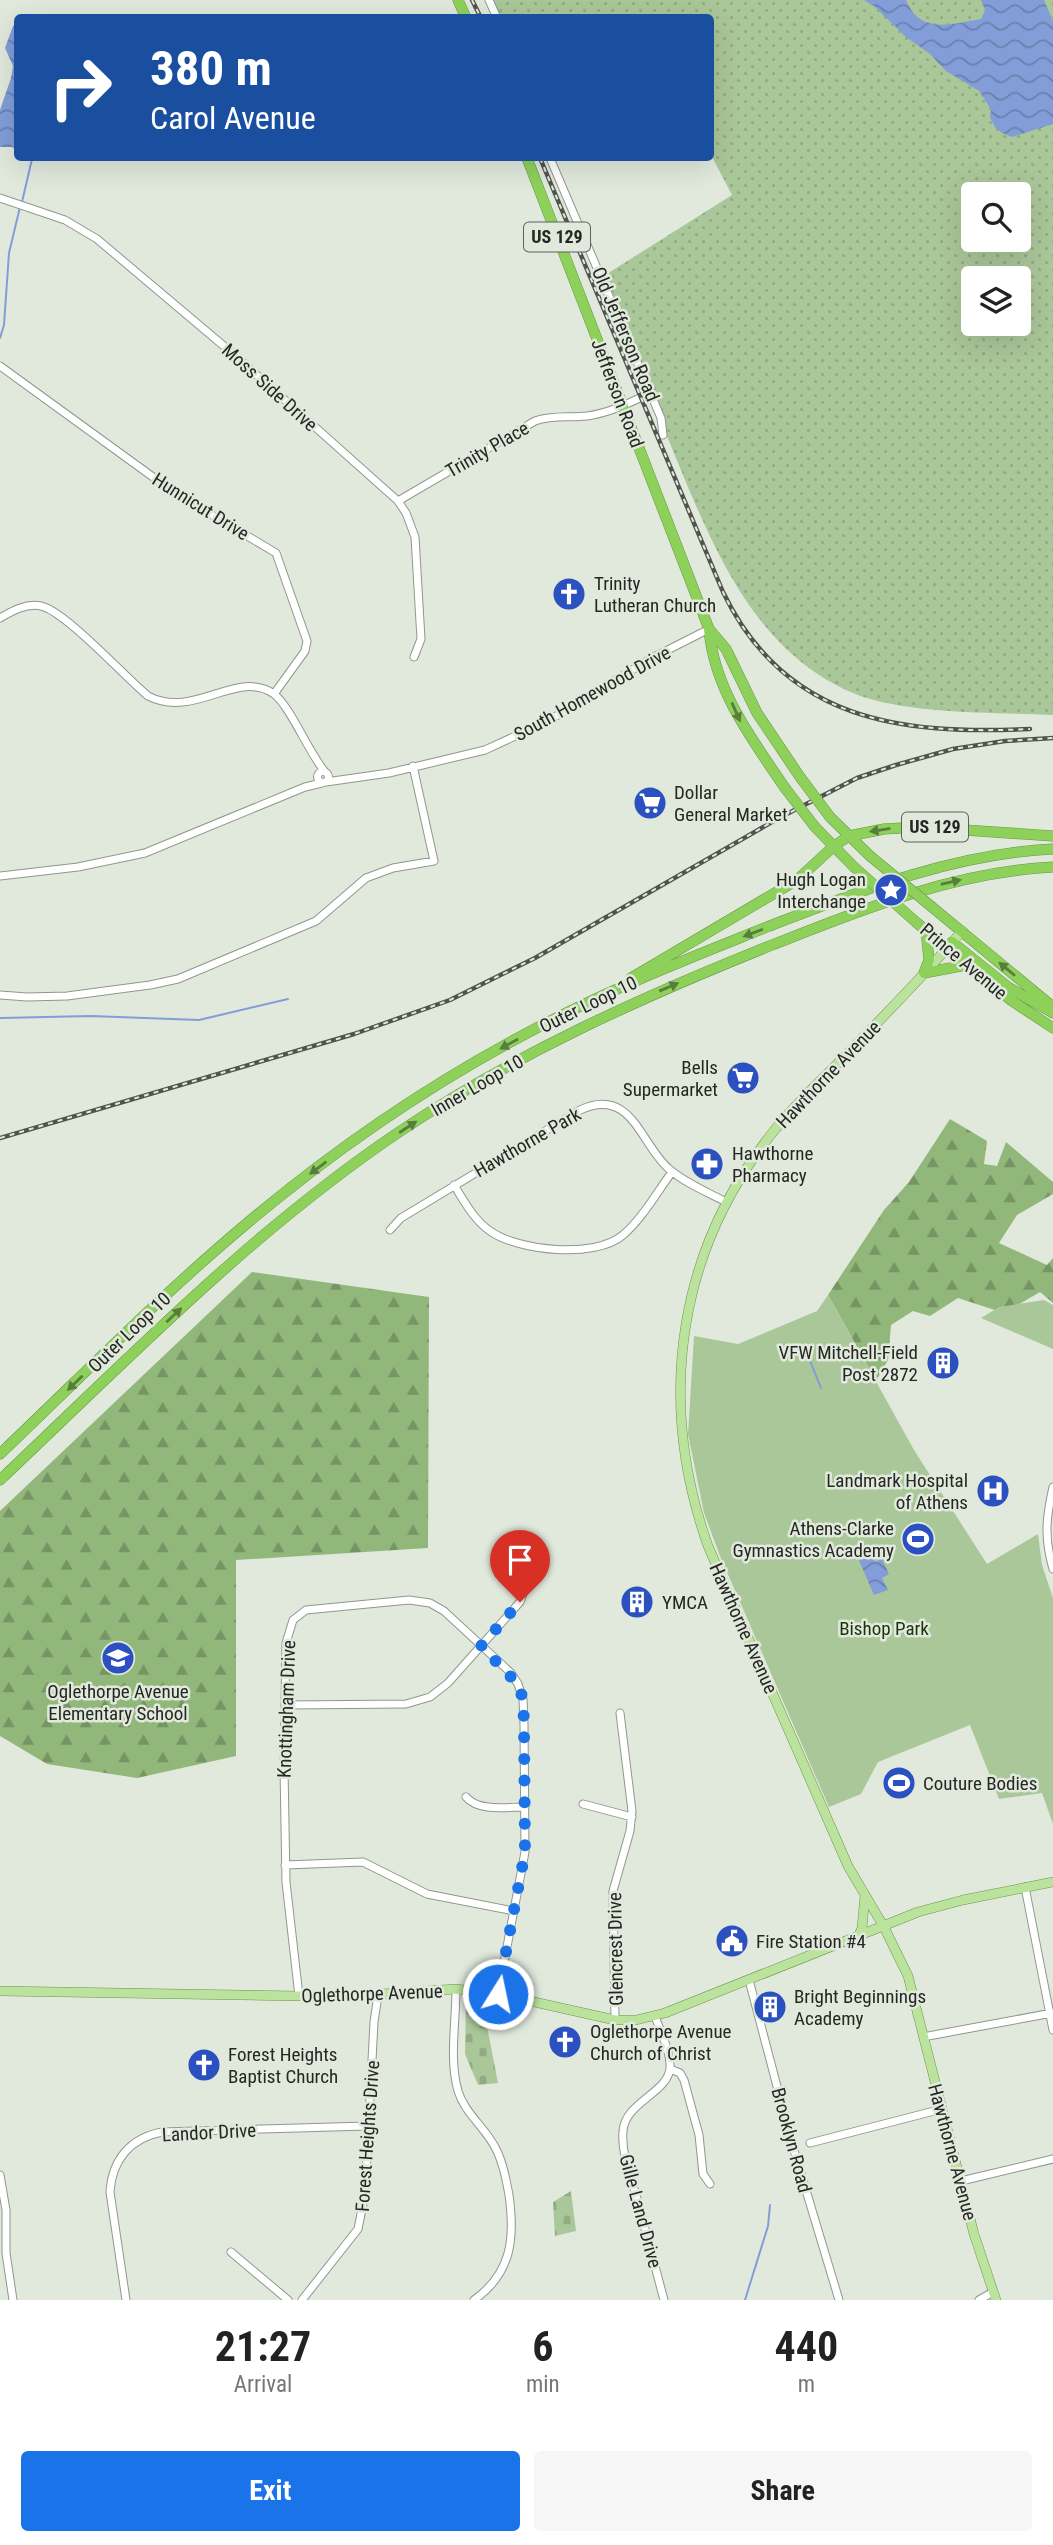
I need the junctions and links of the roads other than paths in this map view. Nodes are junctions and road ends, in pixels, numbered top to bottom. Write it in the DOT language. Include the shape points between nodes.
graph roads {
  1 [pos="528,161"];
  2 [pos="551,161"];
  3 [pos="0,198"];
  4 [pos="0,366"];
  5 [pos="651,393"];
  6 [pos="623,406"];
  7 [pos="663,435"];
  8 [pos="398,501"];
  9 [pos="0,618"];
  10 [pos="709,629"];
  11 [pos="414,657"];
  12 [pos="274,694"];
  13 [pos="414,766"];
  14 [pos="322,777"];
  15 [pos="849,836"];
  16 [pos="1053,836"];
  17 [pos="834,846"];
  18 [pos="1053,849"];
  19 [pos="1053,867"];
  20 [pos="0,876"];
  21 [pos="905,885"];
  22 [pos="880,890"];
  23 [pos="926,930"];
  24 [pos="962,931"];
  25 [pos="950,945"];
  26 [pos="966,965"];
  27 [pos="925,973"];
  28 [pos="0,995"];
  29 [pos="591,1001"];
  30 [pos="1053,1007"];
  31 [pos="1053,1013"];
  32 [pos="1053,1027"];
  33 [pos="672,1172"];
  34 [pos="454,1185"];
  35 [pos="726,1202"];
  36 [pos="390,1230"];
  37 [pos="0,1454"];
  38 [pos="0,1480"];
  39 [pos="1053,1486"];
  40 [pos="528,1548"];
  41 [pos="1053,1569"];
  42 [pos="481,1646"];
  43 [pos="285,1705"];
  44 [pos="620,1713"];
  45 [pos="466,1797"];
  46 [pos="583,1804"];
  47 [pos="526,1807"];
  48 [pos="632,1817"];
  49 [pos="285,1865"];
  50 [pos="1053,1882"];
  51 [pos="1025,1888"];
  52 [pos="865,1895"];
  53 [pos="514,1911"];
  54 [pos="884,1927"];
  55 [pos="858,1937"];
  56 [pos="749,1980"];
  57 [pos="456,1989"];
  58 [pos="0,1991"];
  59 [pos="498,1994"];
  60 [pos="378,1995"];
  61 [pos="299,1996"];
  62 [pos="1051,2013"];
  63 [pos="655,2016"];
  64 [pos="615,2020"];
  65 [pos="1053,2030"];
  66 [pos="923,2037"];
  67 [pos="670,2069"];
  68 [pos="942,2109"];
  69 [pos="368,2126"];
  70 [pos="810,2143"];
  71 [pos="1053,2159"];
  72 [pos="0,2175"];
  73 [pos="961,2181"];
  74 [pos="709,2184"];
  75 [pos="232,2252"];
  76 [pos="994,2296"];
  77 [pos="13,2300"];
  78 [pos="126,2300"];
  79 [pos="288,2300"];
  80 [pos="302,2300"];
  81 [pos="474,2300"];
  82 [pos="664,2300"];
  83 [pos="839,2300"];
  84 [pos="979,2300"];
  1 -- 6 [label="highway, Jefferson Road / US 129"];
  2 -- 5 [label="street, Old Jefferson Road"];
  3 -- 8 [label="street, Moss Side Drive" via="65,220 97,239"];
  4 -- 12 [label="street, Hunnicut Drive" via="175,493 279,556 307,641"];
  5 -- 6 [label="street, Trinity Place"];
  5 -- 7 [label="street, Old Jefferson Road" via="662,418"];
  6 -- 8 [label="street, Trinity Place" via="587,416 536,421"];
  6 -- 10 [label="highway, Jefferson Road / US 129"];
  8 -- 11 [label="street, Moss Side Drive" via="415,537 421,639"];
  9 -- 12 [label="street" via="28,606 46,608 148,696 164,702 187,703 242,687"];
  10 -- 13 [label="street, South Homewood Drive" via="516,737 485,750"];
  10 -- 15 [label="highway, Jefferson Road / US 129, bridge" via="726,649 757,713 800,777"];
  10 -- 17 [label="highway, Jefferson Road / US 129, one-way, bridge" via="714,662 739,720 785,788"];
  12 -- 14 [label="street" via="285,706"];
  13 -- 14 [label="street, South Homewood Drive" via="378,775"];
  13 -- 28 [label="street" via="434,862 393,868 366,878 316,920 178,979 67,996"];
  14 -- 20 [label="street, South Homewood Drive" via="145,853"];
  16 -- 15 [label="highway, US 129, one-way" via="920,827"];
  15 -- 17 [label="highway"];
  15 -- 21 [label="highway, Jefferson Road, bridge"];
  17 -- 22 [label="highway, Jefferson Road / US 129, bridge"];
  17 -- 29 [label="highway" via="789,885"];
  18 -- 29 [label="highway, Outer Loop 10, one-way" via="966,860 907,875 726,943"];
  38 -- 19 [label="highway, Inner Loop 10, one-way" via="259,1238 359,1161 467,1089 620,1008 874,905 967,879"];
  21 -- 24 [label="highway, Prince Avenue, bridge"];
  22 -- 23 [label="highway, Prince Avenue / US 129, bridge"];
  23 -- 25 [label="highway, Prince Avenue / US 129"];
  23 -- 27 [label="highway" via="930,952"];
  24 -- 25 [label="main road, Hawthorne Avenue"];
  30 -- 24 [label="highway, Prince Avenue, one-way"];
  25 -- 26 [label="highway, Prince Avenue / US 129"];
  25 -- 27 [label="main road, Hawthorne Avenue"];
  25 -- 31 [label="highway"];
  26 -- 27 [label="highway"];
  26 -- 32 [label="highway, Prince Avenue / US 129"];
  27 -- 35 [label="main road, Hawthorne Avenue" via="783,1119 743,1171"];
  29 -- 37 [label="highway, Outer Loop 10, one-way" via="422,1096 273,1203 180,1282"];
  33 -- 34 [label="street, Hawthorne Park" via="627,1114 597,1104"];
  33 -- 34 [label="street" via="623,1235 584,1250 519,1243 498,1236 476,1219"];
  33 -- 35 [label="street, Hawthorne Park"];
  34 -- 36 [label="street, Hawthorne Park"];
  35 -- 52 [label="main road, Hawthorne Avenue" via="697,1273 685,1319 680,1409 687,1472 708,1546 848,1866"];
  39 -- 41 [label="street" via="1046,1546"];
  40 -- 42 [label="street" via="523,1597"];
  42 -- 43 [label="street" via="448,1683 420,1701"];
  42 -- 43 [label="street, Knottingham Drive" via="444,1611 422,1601 306,1610 296,1616 286,1637"];
  42 -- 47 [label="street, Knottingham Drive" via="511,1673 521,1690"];
  43 -- 49 [label="street, Knottingham Drive"];
  44 -- 48 [label="street, Glencrest Drive"];
  45 -- 47 [label="street" via="483,1807"];
  46 -- 48 [label="street"];
  47 -- 53 [label="street, Knottingham Drive" via="525,1852"];
  48 -- 64 [label="street, Glencrest Drive" via="612,1891"];
  49 -- 53 [label="street" via="363,1862 427,1894"];
  49 -- 61 [label="street, Knottingham Drive"];
  50 -- 51 [label="main road, Oglethorpe Avenue"];
  51 -- 54 [label="main road, Oglethorpe Avenue" via="918,1912"];
  51 -- 62 [label="street"];
  52 -- 54 [label="main road, Hawthorne Avenue"];
  52 -- 55 [label="main road"];
  53 -- 59 [label="street, Knottingham Drive"];
  54 -- 55 [label="main road, Oglethorpe Avenue"];
  54 -- 66 [label="main road, Hawthorne Avenue" via="908,1976"];
  55 -- 56 [label="main road, Oglethorpe Avenue"];
  56 -- 63 [label="main road, Oglethorpe Avenue"];
  56 -- 83 [label="street, Brooklyn Road"];
  57 -- 59 [label="main road, Oglethorpe Avenue"];
  57 -- 60 [label="main road, Oglethorpe Avenue"];
  57 -- 81 [label="street" via="457,2089 500,2158 513,2225 502,2268"];
  58 -- 61 [label="main road, Oglethorpe Avenue"];
  59 -- 64 [label="main road, Oglethorpe Avenue"];
  60 -- 61 [label="main road, Oglethorpe Avenue"];
  60 -- 69 [label="street, Forest Heights Drive"];
  62 -- 65 [label="street"];
  62 -- 66 [label="street"];
  63 -- 64 [label="main road, Oglethorpe Avenue"];
  63 -- 67 [label="street"];
  66 -- 68 [label="main road, Hawthorne Avenue"];
  67 -- 74 [label="street" via="684,2080"];
  67 -- 82 [label="street, Gille Land Drive" via="630,2115 623,2135"];
  68 -- 70 [label="street"];
  68 -- 73 [label="main road, Hawthorne Avenue"];
  69 -- 78 [label="street, Landor Drive" via="162,2132 131,2145 117,2163 110,2192"];
  69 -- 80 [label="street, Forest Heights Drive" via="361,2222"];
  71 -- 73 [label="street"];
  72 -- 77 [label="street"];
  73 -- 76 [label="main road, Hawthorne Avenue"];
  75 -- 79 [label="street"];
  76 -- 84 [label="street"];
}
